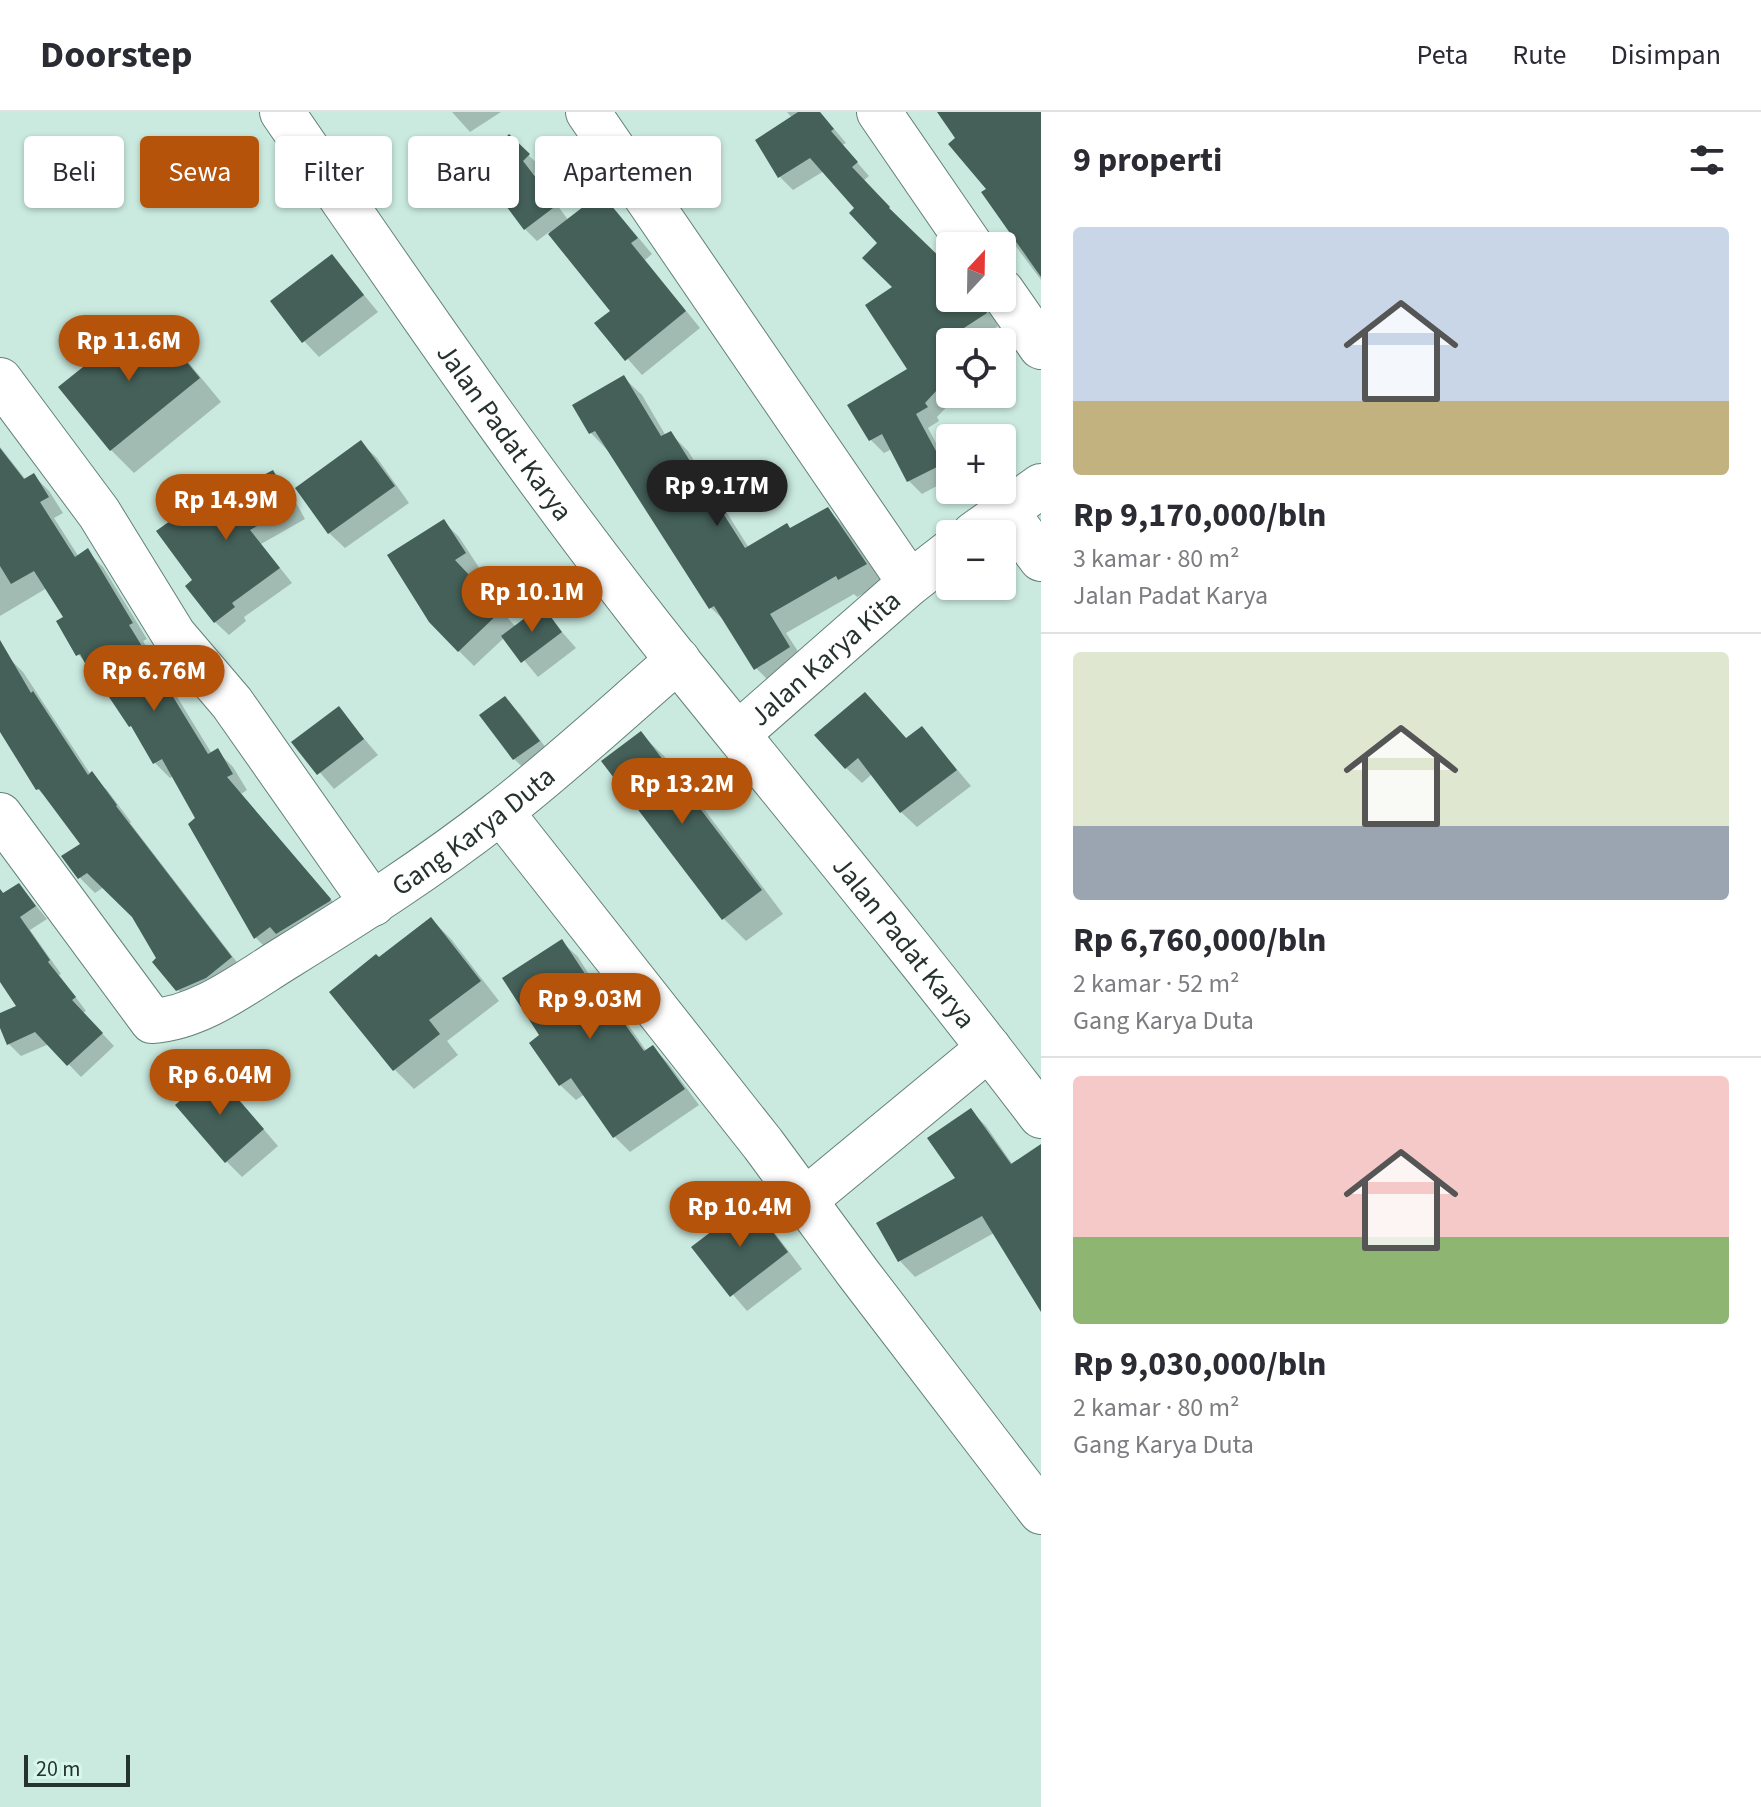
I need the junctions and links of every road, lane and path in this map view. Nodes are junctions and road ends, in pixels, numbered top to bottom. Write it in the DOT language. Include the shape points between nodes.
graph roads {
  1 [pos="282,112"];
  2 [pos="588,112"];
  3 [pos="879,112"];
  4 [pos="961,232"];
  5 [pos="1016,311"];
  6 [pos="1041,347"];
  7 [pos="0,380"];
  8 [pos="1041,486"];
  9 [pos="993,520"];
  10 [pos="1016,541"];
  11 [pos="1041,559"];
  12 [pos="936,563"];
  13 [pos="910,583"];
  14 [pos="678,660"];
  15 [pos="739,733"];
  16 [pos="501,812"];
  17 [pos="0,815"];
  18 [pos="373,904"];
  19 [pos="989,1048"];
  20 [pos="1041,1116"];
  21 [pos="805,1200"];
  22 [pos="1041,1512"];
  1 -- 14 [label="street, Jalan Padat Karya" via="480,399"];
  2 -- 13 [label="street"];
  3 -- 4 [label="street"];
  5 -- 6 [label="street"];
  7 -- 18 [label="street" via="99,513 174,635 232,703"];
  8 -- 9 [label="street"];
  10 -- 11 [label="street"];
  12 -- 13 [label="street, Jalan Karya Kita"];
  13 -- 15 [label="street, Jalan Karya Kita"];
  14 -- 15 [label="street, Jalan Padat Karya"];
  14 -- 16 [label="street, Gang Karya Duta"];
  15 -- 19 [label="street, Jalan Padat Karya"];
  16 -- 18 [label="street, Gang Karya Duta"];
  16 -- 21 [label="street"];
  17 -- 18 [label="street, Gang Karya Duta" via="152,1021 212,1003"];
  19 -- 20 [label="street, Jalan Padat Karya"];
  19 -- 21 [label="street"];
  21 -- 22 [label="street"];
}
